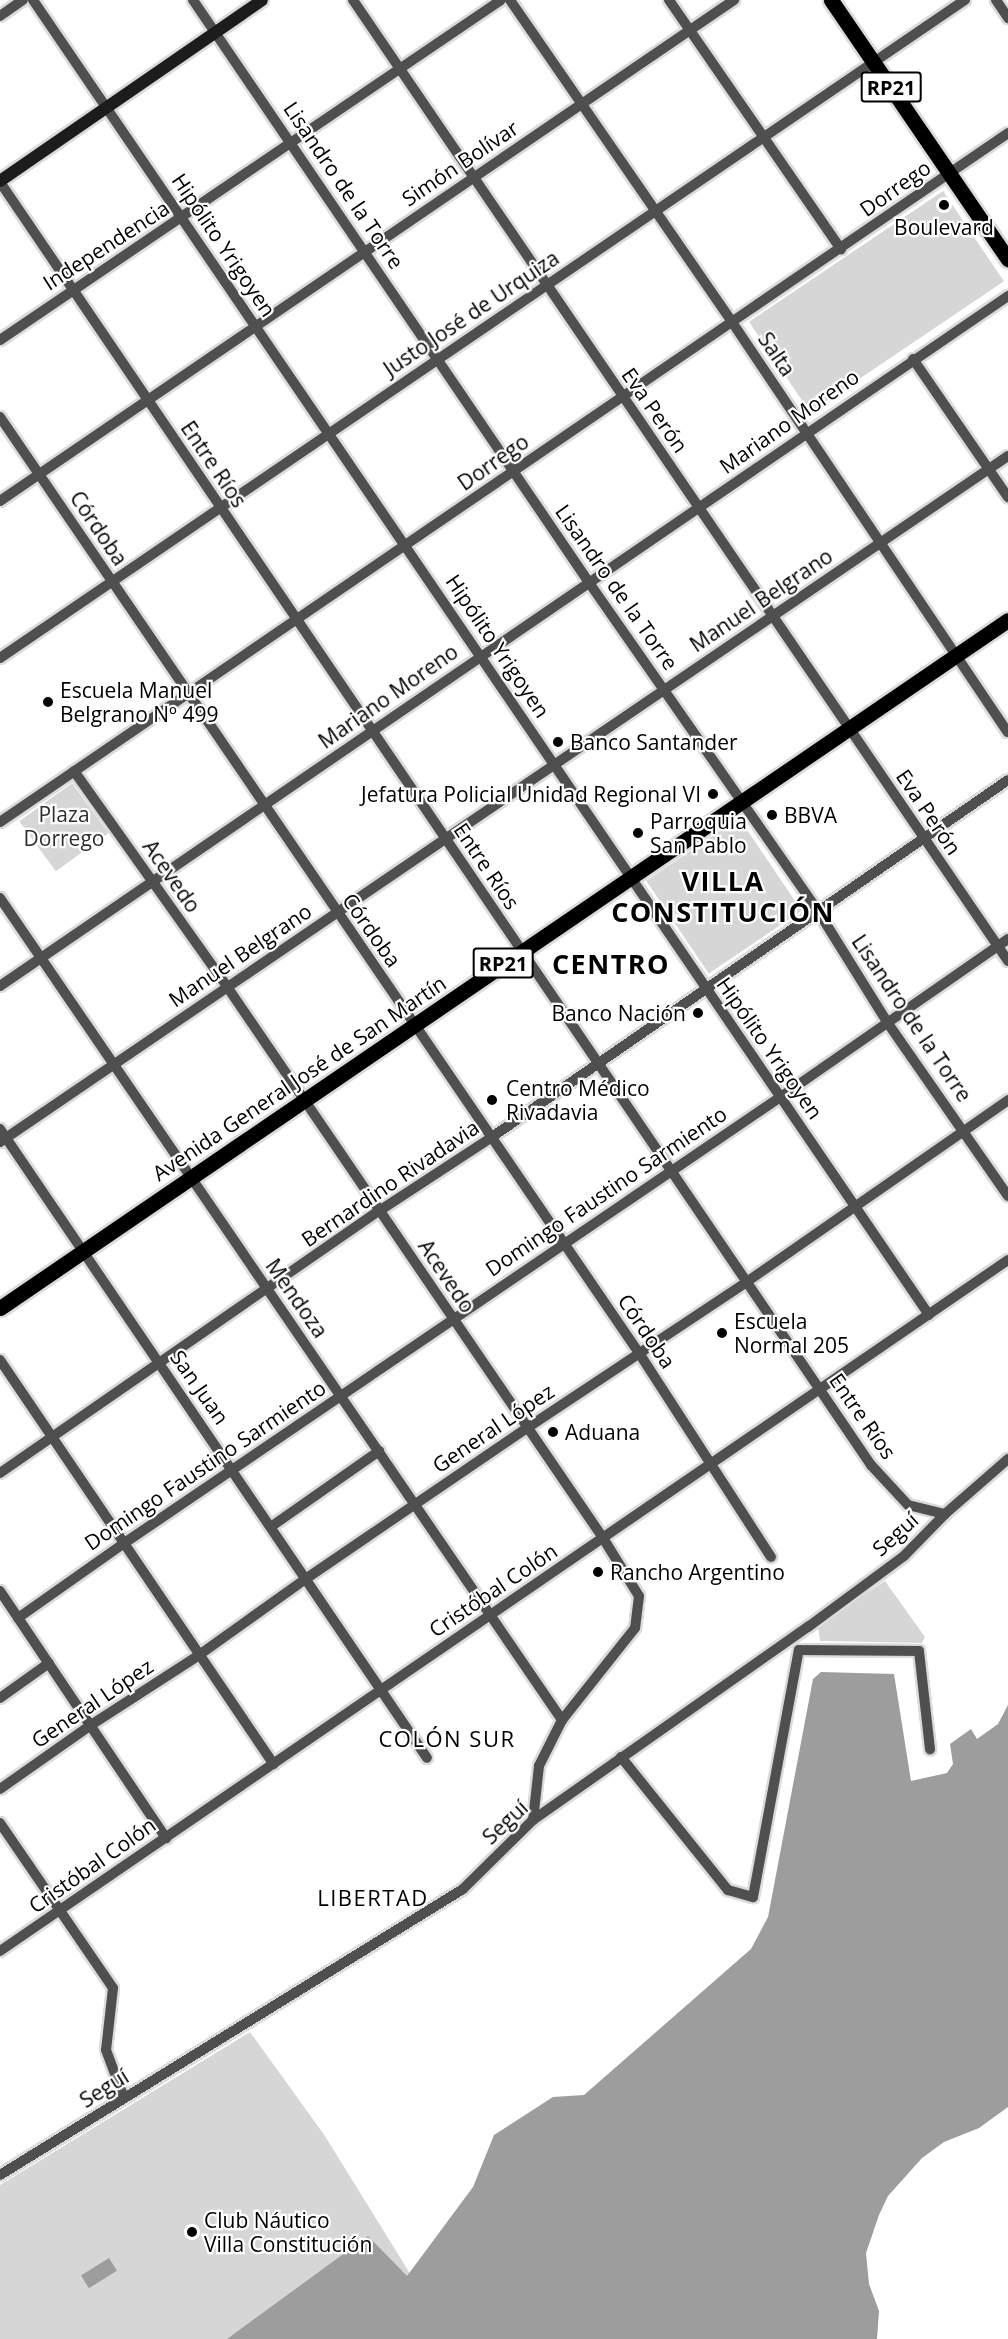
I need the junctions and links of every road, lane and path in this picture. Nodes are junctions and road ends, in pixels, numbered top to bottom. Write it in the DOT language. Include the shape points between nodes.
graph roads {
  1 [pos="23,0"];
  2 [pos="33,0"];
  3 [pos="193,0"];
  4 [pos="262,0"];
  5 [pos="353,0"];
  6 [pos="501,0"];
  7 [pos="510,0"];
  8 [pos="669,0"];
  9 [pos="734,0"];
  10 [pos="831,0"];
  11 [pos="965,0"];
  12 [pos="996,0"];
  13 [pos="0,16"];
  14 [pos="1008,18"];
  15 [pos="690,30"];
  16 [pos="215,32"];
  17 [pos="874,62"];
  18 [pos="400,69"];
  19 [pos="582,104"];
  20 [pos="106,106"];
  21 [pos="1008,133"];
  22 [pos="764,137"];
  23 [pos="292,143"];
  24 [pos="950,174"];
  25 [pos="475,176"];
  26 [pos="0,181"];
  27 [pos="655,212"];
  28 [pos="182,218"];
  29 [pos="841,249"];
  30 [pos="364,252"];
  31 [pos="1008,259"];
  32 [pos="548,285"];
  33 [pos="73,288"];
  34 [pos="1008,296"];
  35 [pos="732,322"];
  36 [pos="255,326"];
  37 [pos="0,340"];
  38 [pos="439,358"];
  39 [pos="913,359"];
  40 [pos="622,397"];
  41 [pos="148,400"];
  42 [pos="0,417"];
  43 [pos="328,432"];
  44 [pos="806,433"];
  45 [pos="1008,456"];
  46 [pos="989,468"];
  47 [pos="514,472"];
  48 [pos="39,475"];
  49 [pos="1008,497"];
  50 [pos="0,501"];
  51 [pos="699,508"];
  52 [pos="220,509"];
  53 [pos="880,543"];
  54 [pos="407,546"];
  55 [pos="112,582"];
  56 [pos="590,584"];
  57 [pos="771,617"];
  58 [pos="297,619"];
  59 [pos="1008,620"];
  60 [pos="481,655"];
  61 [pos="957,655"];
  62 [pos="1,656"];
  63 [pos="664,688"];
  64 [pos="188,694"];
  65 [pos="849,729"];
  66 [pos="371,731"];
  67 [pos="1008,732"];
  68 [pos="553,765"];
  69 [pos="74,771"];
  70 [pos="1008,780"];
  71 [pos="741,800"];
  72 [pos="264,806"];
  73 [pos="0,822"];
  74 [pos="446,839"];
  75 [pos="923,839"];
  76 [pos="630,878"];
  77 [pos="151,881"];
  78 [pos="0,898"];
  79 [pos="818,911"];
  80 [pos="337,914"];
  81 [pos="1008,939"];
  82 [pos="998,946"];
  83 [pos="520,952"];
  84 [pos="41,958"];
  85 [pos="1008,961"];
  86 [pos="0,986"];
  87 [pos="228,988"];
  88 [pos="704,988"];
  89 [pos="887,1022"];
  90 [pos="414,1025"];
  91 [pos="598,1063"];
  92 [pos="113,1065"];
  93 [pos="782,1096"];
  94 [pos="302,1100"];
  95 [pos="1008,1100"];
  96 [pos="964,1130"];
  97 [pos="2,1136"];
  98 [pos="492,1137"];
  99 [pos="672,1169"];
  100 [pos="189,1178"];
  101 [pos="1008,1196"];
  102 [pos="855,1205"];
  103 [pos="379,1211"];
  104 [pos="563,1244"];
  105 [pos="83,1251"];
  106 [pos="1008,1260"];
  107 [pos="748,1281"];
  108 [pos="267,1290"];
  109 [pos="0,1308"];
  110 [pos="929,1315"];
  111 [pos="453,1319"];
  112 [pos="639,1353"];
  113 [pos="0,1360"];
  114 [pos="158,1362"];
  115 [pos="821,1389"];
  116 [pos="340,1395"];
  117 [pos="527,1428"];
  118 [pos="51,1438"];
  119 [pos="379,1451"];
  120 [pos="1008,1459"];
  121 [pos="712,1462"];
  122 [pos="233,1469"];
  123 [pos="0,1473"];
  124 [pos="416,1505"];
  125 [pos="945,1514"];
  126 [pos="272,1526"];
  127 [pos="603,1538"];
  128 [pos="123,1544"];
  129 [pos="771,1557"];
  130 [pos="307,1578"];
  131 [pos="0,1592"];
  132 [pos="489,1616"];
  133 [pos="18,1618"];
  134 [pos="808,1627"];
  135 [pos="808,1650"];
  136 [pos="199,1655"];
  137 [pos="49,1664"];
  138 [pos="381,1689"];
  139 [pos="0,1698"];
  140 [pos="562,1720"];
  141 [pos="91,1725"];
  142 [pos="930,1749"];
  143 [pos="427,1758"];
  144 [pos="621,1758"];
  145 [pos="274,1764"];
  146 [pos="0,1789"];
  147 [pos="533,1820"];
  148 [pos="0,1823"];
  149 [pos="166,1838"];
  150 [pos="61,1911"];
  151 [pos="0,1952"];
  152 [pos="124,2098"];
  153 [pos="0,2175"];
  1 -- 13 [label="street"];
  2 -- 20 [label="street, Hipólito Yrigoyen"];
  3 -- 16 [label="street, Lisandro de la Torre"];
  4 -- 16 [label="main road"];
  5 -- 18 [label="street, Eva Perón"];
  6 -- 18 [label="street, Independencia"];
  7 -- 19 [label="street, Salta"];
  8 -- 15 [label="street"];
  9 -- 15 [label="street, Simón Bolívar"];
  10 -- 17 [label="main road, RP21"];
  11 -- 17 [label="street, Justo José de Urquiza"];
  12 -- 14 [label="street"];
  15 -- 19 [label="street, Simón Bolívar"];
  15 -- 22 [label="street"];
  16 -- 20 [label="main road"];
  16 -- 23 [label="street, Lisandro de la Torre"];
  17 -- 22 [label="street, Justo José de Urquiza"];
  17 -- 24 [label="main road, RP21"];
  18 -- 23 [label="street, Independencia"];
  18 -- 25 [label="street, Eva Perón"];
  19 -- 25 [label="street, Simón Bolívar"];
  19 -- 27 [label="street, Salta"];
  20 -- 26 [label="main road"];
  20 -- 28 [label="street, Hipólito Yrigoyen"];
  21 -- 24 [label="street, Dorrego"];
  22 -- 27 [label="street, Justo José de Urquiza"];
  22 -- 29 [label="street"];
  23 -- 28 [label="street, Independencia"];
  23 -- 30 [label="street, Lisandro de la Torre"];
  24 -- 29 [label="street, Dorrego"];
  24 -- 31 [label="main road, RP21"];
  25 -- 30 [label="street, Simón Bolívar"];
  25 -- 32 [label="street, Eva Perón"];
  26 -- 33 [label="street, Entre Ríos"];
  27 -- 32 [label="street, Justo José de Urquiza"];
  27 -- 35 [label="street, Salta"];
  28 -- 33 [label="street, Independencia"];
  28 -- 36 [label="street, Hipólito Yrigoyen"];
  29 -- 35 [label="street, Dorrego"];
  30 -- 36 [label="street, Simón Bolívar"];
  30 -- 38 [label="street, Lisandro de la Torre"];
  32 -- 38 [label="street, Justo José de Urquiza"];
  32 -- 40 [label="street, Eva Perón"];
  33 -- 37 [label="street, Independencia"];
  33 -- 41 [label="street, Entre Ríos"];
  34 -- 39 [label="street, Mariano Moreno"];
  35 -- 40 [label="street, Dorrego"];
  35 -- 44 [label="street, Salta"];
  36 -- 41 [label="street, Simón Bolívar"];
  36 -- 43 [label="street, Hipólito Yrigoyen"];
  38 -- 43 [label="street, Justo José de Urquiza"];
  38 -- 47 [label="street, Lisandro de la Torre"];
  39 -- 44 [label="street, Mariano Moreno"];
  39 -- 46 [label="street"];
  40 -- 47 [label="street, Dorrego"];
  40 -- 51 [label="street, Eva Perón"];
  41 -- 48 [label="street, Simón Bolívar"];
  41 -- 52 [label="street, Entre Ríos"];
  42 -- 48 [label="street, Córdoba"];
  43 -- 52 [label="street, Justo José de Urquiza"];
  43 -- 54 [label="street, Hipólito Yrigoyen"];
  44 -- 51 [label="street, Mariano Moreno"];
  44 -- 53 [label="street, Salta"];
  45 -- 46 [label="street, Manuel Belgrano"];
  46 -- 49 [label="street"];
  46 -- 53 [label="street, Manuel Belgrano"];
  47 -- 54 [label="street, Dorrego"];
  47 -- 56 [label="street, Lisandro de la Torre"];
  48 -- 50 [label="street, Simón Bolívar"];
  48 -- 55 [label="street, Córdoba"];
  51 -- 56 [label="street, Mariano Moreno"];
  51 -- 57 [label="street, Eva Perón"];
  52 -- 55 [label="street, Justo José de Urquiza"];
  52 -- 58 [label="street, Entre Ríos"];
  53 -- 57 [label="street, Manuel Belgrano"];
  53 -- 61 [label="street, Salta"];
  54 -- 58 [label="street, Dorrego"];
  54 -- 60 [label="street, Hipólito Yrigoyen"];
  55 -- 62 [label="street, Justo José de Urquiza"];
  55 -- 64 [label="street, Córdoba"];
  56 -- 60 [label="street, Mariano Moreno"];
  56 -- 63 [label="street, Lisandro de la Torre"];
  57 -- 63 [label="street, Manuel Belgrano"];
  57 -- 65 [label="street, Eva Perón"];
  58 -- 64 [label="street, Dorrego"];
  58 -- 66 [label="street, Entre Ríos"];
  59 -- 61 [label="main road, Avenida General José de San Martín / RP21"];
  60 -- 66 [label="street, Mariano Moreno"];
  60 -- 68 [label="street, Hipólito Yrigoyen"];
  61 -- 65 [label="main road, Avenida General José de San Martín / RP21"];
  61 -- 67 [label="street, Salta"];
  63 -- 68 [label="street, Manuel Belgrano"];
  63 -- 71 [label="street, Lisandro de la Torre"];
  64 -- 69 [label="street, Dorrego"];
  64 -- 72 [label="street, Córdoba"];
  65 -- 71 [label="main road, Avenida General José de San Martín / RP21"];
  65 -- 75 [label="street, Eva Perón"];
  66 -- 72 [label="street, Mariano Moreno"];
  66 -- 74 [label="street, Entre Ríos"];
  68 -- 74 [label="street, Manuel Belgrano"];
  68 -- 76 [label="street, Hipólito Yrigoyen"];
  69 -- 73 [label="street, Dorrego"];
  69 -- 77 [label="street, Acevedo"];
  70 -- 75 [label="street, Bernardino Rivadavia"];
  71 -- 76 [label="main road, Avenida General José de San Martín / RP21"];
  71 -- 79 [label="street, Lisandro de la Torre"];
  72 -- 77 [label="street, Mariano Moreno"];
  72 -- 80 [label="street, Córdoba"];
  74 -- 80 [label="street, Manuel Belgrano"];
  74 -- 83 [label="street, Entre Ríos"];
  75 -- 79 [label="street, Bernardino Rivadavia"];
  75 -- 82 [label="street, Eva Perón"];
  76 -- 83 [label="main road, Avenida General José de San Martín / RP21"];
  76 -- 88 [label="street, Hipólito Yrigoyen"];
  77 -- 84 [label="street, Mariano Moreno"];
  77 -- 87 [label="street, Acevedo"];
  78 -- 84 [label="street, Mendoza"];
  79 -- 88 [label="street, Bernardino Rivadavia"];
  79 -- 89 [label="street, Lisandro de la Torre"];
  80 -- 87 [label="street, Manuel Belgrano"];
  80 -- 90 [label="street, Córdoba"];
  81 -- 82 [label="street, Domingo Faustino Sarmiento"];
  82 -- 85 [label="street, Eva Perón"];
  82 -- 89 [label="street, Domingo Faustino Sarmiento"];
  83 -- 90 [label="main road, Avenida General José de San Martín / RP21"];
  83 -- 91 [label="street, Entre Ríos"];
  84 -- 86 [label="street, Mariano Moreno"];
  84 -- 92 [label="street, Mendoza"];
  87 -- 92 [label="street, Manuel Belgrano"];
  87 -- 94 [label="street, Acevedo"];
  88 -- 91 [label="street, Bernardino Rivadavia"];
  88 -- 93 [label="street, Hipólito Yrigoyen"];
  89 -- 93 [label="street, Domingo Faustino Sarmiento"];
  89 -- 96 [label="street, Lisandro de la Torre"];
  90 -- 94 [label="main road, Avenida General José de San Martín / RP21"];
  90 -- 98 [label="street, Córdoba"];
  91 -- 98 [label="street, Bernardino Rivadavia"];
  91 -- 99 [label="street, Entre Ríos"];
  92 -- 97 [label="street, Manuel Belgrano"];
  92 -- 100 [label="street, Mendoza"];
  93 -- 99 [label="street, Domingo Faustino Sarmiento"];
  93 -- 102 [label="street, Hipólito Yrigoyen"];
  94 -- 100 [label="main road, Avenida General José de San Martín / RP21"];
  94 -- 103 [label="street, Acevedo"];
  95 -- 96 [label="street, General López"];
  96 -- 101 [label="street, Lisandro de la Torre"];
  96 -- 102 [label="street, General López"];
  97 -- 105 [label="street, San Juan"];
  98 -- 103 [label="street, Bernardino Rivadavia"];
  98 -- 104 [label="street, Córdoba"];
  99 -- 104 [label="street, Domingo Faustino Sarmiento"];
  99 -- 107 [label="street, Entre Ríos"];
  100 -- 105 [label="main road, Avenida General José de San Martín / RP21"];
  100 -- 108 [label="street, Mendoza"];
  102 -- 107 [label="street, General López"];
  102 -- 110 [label="street, Hipólito Yrigoyen"];
  103 -- 108 [label="street, Bernardino Rivadavia"];
  103 -- 111 [label="street, Acevedo"];
  104 -- 111 [label="street, Domingo Faustino Sarmiento"];
  104 -- 112 [label="street, Córdoba"];
  105 -- 109 [label="main road, Avenida General José de San Martín / RP21"];
  105 -- 114 [label="street, San Juan"];
  106 -- 110 [label="street, Cristóbal Colón"];
  107 -- 112 [label="street, General López"];
  107 -- 115 [label="street, Entre Ríos"];
  108 -- 114 [label="street, Bernardino Rivadavia"];
  108 -- 116 [label="street, Mendoza"];
  110 -- 115 [label="street, Cristóbal Colón"];
  111 -- 116 [label="street, Domingo Faustino Sarmiento"];
  111 -- 117 [label="street, Acevedo"];
  112 -- 117 [label="street, General López"];
  112 -- 121 [label="street, Córdoba"];
  113 -- 118 [label="street"];
  114 -- 118 [label="street, Bernardino Rivadavia"];
  114 -- 122 [label="street, San Juan"];
  115 -- 121 [label="street, Cristóbal Colón"];
  115 -- 125 [label="street, Entre Ríos" via="871,1465 909,1505"];
  116 -- 119 [label="street, Mendoza"];
  116 -- 122 [label="street, Domingo Faustino Sarmiento"];
  117 -- 124 [label="street, General López"];
  117 -- 127 [label="street, Acevedo"];
  118 -- 123 [label="street, Bernardino Rivadavia"];
  118 -- 128 [label="street"];
  119 -- 124 [label="street, Mendoza"];
  119 -- 126 [label="street"];
  120 -- 125 [label="street, Seguí"];
  121 -- 127 [label="street, Cristóbal Colón"];
  121 -- 129 [label="street, Córdoba"];
  122 -- 126 [label="street, San Juan"];
  122 -- 128 [label="street, Domingo Faustino Sarmiento"];
  124 -- 130 [label="street, General López"];
  124 -- 132 [label="street, Mendoza"];
  125 -- 134 [label="street, Seguí" via="904,1556"];
  126 -- 130 [label="street, San Juan"];
  127 -- 132 [label="street, Cristóbal Colón"];
  127 -- 140 [label="street, Acevedo" via="639,1596 635,1628"];
  128 -- 133 [label="street, Domingo Faustino Sarmiento"];
  128 -- 136 [label="street"];
  130 -- 136 [label="street, General López"];
  130 -- 138 [label="street, San Juan"];
  131 -- 133 [label="street"];
  132 -- 138 [label="street, Cristóbal Colón"];
  132 -- 140 [label="street, Mendoza"];
  133 -- 137 [label="street"];
  134 -- 135 [label="street"];
  134 -- 144 [label="street, Seguí"];
  135 -- 142 [label="street" via="919,1651"];
  135 -- 144 [label="street" via="799,1650 795,1656 753,1897 728,1890"];
  136 -- 141 [label="street, General López"];
  136 -- 145 [label="street"];
  137 -- 139 [label="street"];
  137 -- 141 [label="street"];
  138 -- 143 [label="street, San Juan"];
  138 -- 145 [label="street, Cristóbal Colón"];
  140 -- 147 [label="street, Acevedo" via="539,1766"];
  141 -- 146 [label="street, General López"];
  141 -- 149 [label="street"];
  144 -- 147 [label="street, Seguí"];
  145 -- 149 [label="street, Cristóbal Colón"];
  147 -- 152 [label="street, Seguí" via="463,1889"];
  148 -- 150 [label="street"];
  149 -- 150 [label="street, Cristóbal Colón"];
  150 -- 151 [label="street, Cristóbal Colón"];
  150 -- 152 [label="street" via="113,1988 106,2050"];
  152 -- 153 [label="street, Seguí"];
}
